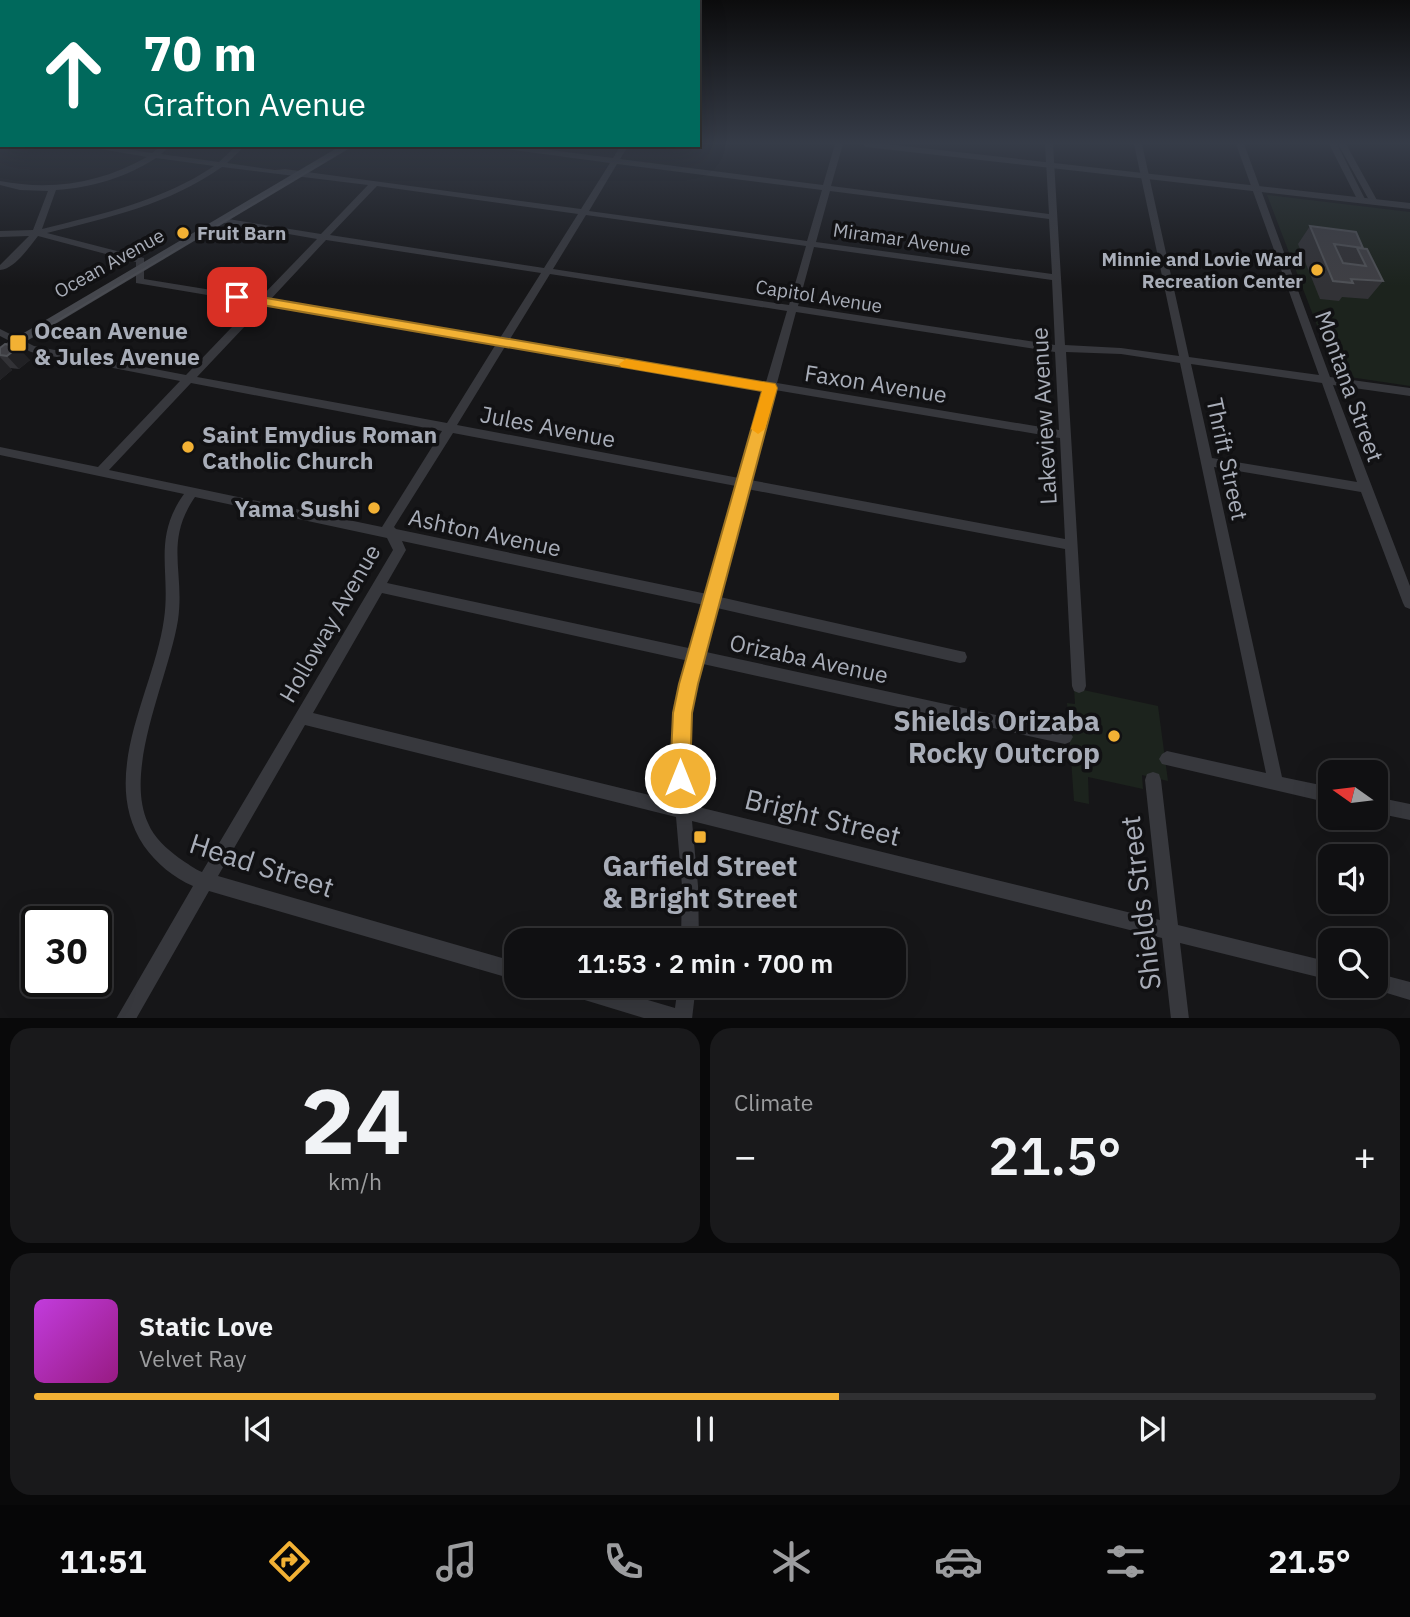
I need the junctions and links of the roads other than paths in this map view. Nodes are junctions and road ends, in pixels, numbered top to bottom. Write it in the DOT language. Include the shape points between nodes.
graph roads {
  1 [pos="52,192"];
  2 [pos="175,192"];
  3 [pos="280,192"];
  4 [pos="367,192"];
  5 [pos="436,192"];
  6 [pos="595,192"];
  7 [pos="826,192"];
  8 [pos="854,192"];
  9 [pos="1052,192"];
  10 [pos="1148,192"];
  11 [pos="1255,192"];
  12 [pos="1283,192"];
  13 [pos="1357,192"];
  14 [pos="1368,192"];
  15 [pos="1362,201"];
  16 [pos="1374,202"];
  17 [pos="1410,206"];
  18 [pos="582,212"];
  19 [pos="1053,217"];
  20 [pos="225,220"];
  21 [pos="36,233"];
  22 [pos="0,234"];
  23 [pos="323,237"];
  24 [pos="810,244"];
  25 [pos="2,268"];
  26 [pos="140,268"];
  27 [pos="545,272"];
  28 [pos="1057,278"];
  29 [pos="262,302"];
  30 [pos="792,309"];
  31 [pos="0,332"];
  32 [pos="19,343"];
  33 [pos="501,343"];
  34 [pos="1060,348"];
  35 [pos="0,354"];
  36 [pos="1184,359"];
  37 [pos="0,360"];
  38 [pos="188,379"];
  39 [pos="1325,380"];
  40 [pos="770,388"];
  41 [pos="1410,392"];
  42 [pos="449,428"];
  43 [pos="1065,435"];
  44 [pos="2,454"];
  45 [pos="1208,462"];
  46 [pos="100,472"];
  47 [pos="743,483"];
  48 [pos="1365,488"];
  49 [pos="193,491"];
  50 [pos="390,534"];
  51 [pos="1071,545"];
  52 [pos="379,587"];
  53 [pos="711,601"];
  54 [pos="1410,603"];
  55 [pos="960,656"];
  56 [pos="696,657"];
  57 [pos="1079,686"];
  58 [pos="302,717"];
  59 [pos="1065,737"];
  60 [pos="1167,760"];
  61 [pos="1153,780"];
  62 [pos="1276,783"];
  63 [pos="1318,792"];
  64 [pos="1388,807"];
  65 [pos="682,811"];
  66 [pos="1410,812"];
  67 [pos="205,881"];
  68 [pos="690,928"];
  69 [pos="1170,932"];
  70 [pos="504,968"];
  71 [pos="1318,968"];
  72 [pos="1388,985"];
  73 [pos="1410,991"];
  74 [pos="611,998"];
  75 [pos="685,998"];
  76 [pos="125,1018"];
  77 [pos="681,1018"];
  78 [pos="1180,1018"];
  1 -- 21 [label="street"];
  2 -- 21 [label="street" via="139,207"];
  3 -- 20 [label="main road, Ocean Avenue"];
  4 -- 23 [label="street"];
  5 -- 18 [label="street, Miramar Avenue"];
  6 -- 18 [label="street, Holloway Avenue"];
  7 -- 24 [label="street"];
  8 -- 19 [label="street"];
  9 -- 19 [label="street, Lakeview Avenue"];
  10 -- 36 [label="street, Thrift Street"];
  11 -- 39 [label="street, Montana Street"];
  12 -- 15 [label="street"];
  13 -- 15 [label="street"];
  14 -- 16 [label="street"];
  15 -- 16 [label="street"];
  16 -- 17 [label="street"];
  18 -- 24 [label="street, Miramar Avenue"];
  18 -- 27 [label="street, Holloway Avenue"];
  19 -- 28 [label="street, Lakeview Avenue"];
  20 -- 23 [label="street, Capitol Avenue"];
  20 -- 26 [label="main road, Ocean Avenue"];
  21 -- 22 [label="street, Faxon Avenue"];
  21 -- 25 [label="street"];
  21 -- 26 [label="street, Faxon Avenue" via="141,260"];
  23 -- 27 [label="street, Capitol Avenue"];
  23 -- 29 [label="street"];
  24 -- 28 [label="street, Miramar Avenue"];
  24 -- 30 [label="street"];
  26 -- 29 [label="street, Faxon Avenue" via="138,281"];
  26 -- 32 [label="main road, Ocean Avenue"];
  27 -- 30 [label="street, Capitol Avenue"];
  27 -- 33 [label="street, Holloway Avenue"];
  28 -- 34 [label="street, Lakeview Avenue"];
  29 -- 33 [label="street, Faxon Avenue"];
  29 -- 38 [label="street"];
  30 -- 34 [label="street, Capitol Avenue"];
  30 -- 40 [label="street"];
  31 -- 32 [label="street, Jules Avenue"];
  32 -- 35 [label="main road, Ocean Avenue"];
  32 -- 37 [label="main road, Ocean Avenue"];
  32 -- 38 [label="street, Jules Avenue"];
  33 -- 40 [label="street, Faxon Avenue"];
  33 -- 42 [label="street, Holloway Avenue"];
  34 -- 36 [label="street, Capitol Avenue"];
  34 -- 43 [label="street, Lakeview Avenue"];
  36 -- 39 [label="street, Capitol Avenue"];
  36 -- 45 [label="street, Thrift Street"];
  38 -- 42 [label="street, Jules Avenue"];
  38 -- 46 [label="street"];
  39 -- 41 [label="street, Capitol Avenue"];
  39 -- 48 [label="street, Montana Street"];
  40 -- 43 [label="street, Faxon Avenue"];
  40 -- 47 [label="street"];
  42 -- 47 [label="street, Jules Avenue"];
  42 -- 50 [label="street, Holloway Avenue" via="388,527"];
  43 -- 51 [label="street, Lakeview Avenue"];
  44 -- 46 [label="street, Ashton Avenue"];
  45 -- 48 [label="street"];
  45 -- 62 [label="street, Thrift Street"];
  46 -- 49 [label="street, Ashton Avenue"];
  47 -- 51 [label="street, Jules Avenue"];
  47 -- 53 [label="street"];
  48 -- 54 [label="street, Montana Street"];
  49 -- 50 [label="street, Ashton Avenue"];
  49 -- 67 [label="street, Head Street" via="169,535 171,618 131,774 136,816 156,852 183,873"];
  50 -- 52 [label="street, Holloway Avenue" via="400,550"];
  50 -- 53 [label="street, Ashton Avenue"];
  51 -- 57 [label="street, Lakeview Avenue"];
  52 -- 56 [label="street, Orizaba Avenue"];
  52 -- 58 [label="street, Holloway Avenue"];
  53 -- 55 [label="street, Ashton Avenue"];
  53 -- 56 [label="street"];
  56 -- 59 [label="street, Orizaba Avenue"];
  56 -- 65 [label="street" via="683,713"];
  58 -- 65 [label="street, Bright Street"];
  58 -- 67 [label="street, Holloway Avenue"];
  60 -- 62 [label="street"];
  61 -- 69 [label="street, Shields Street"];
  62 -- 63 [label="street"];
  64 -- 66 [label="street"];
  65 -- 68 [label="street"];
  65 -- 69 [label="street, Bright Street"];
  67 -- 70 [label="street, Head Street"];
  67 -- 76 [label="street, Holloway Avenue"];
  69 -- 71 [label="street, Bright Street"];
  69 -- 78 [label="street, Shields Street"];
  72 -- 73 [label="street"];
  74 -- 77 [label="street"];
  75 -- 77 [label="street"];
}
